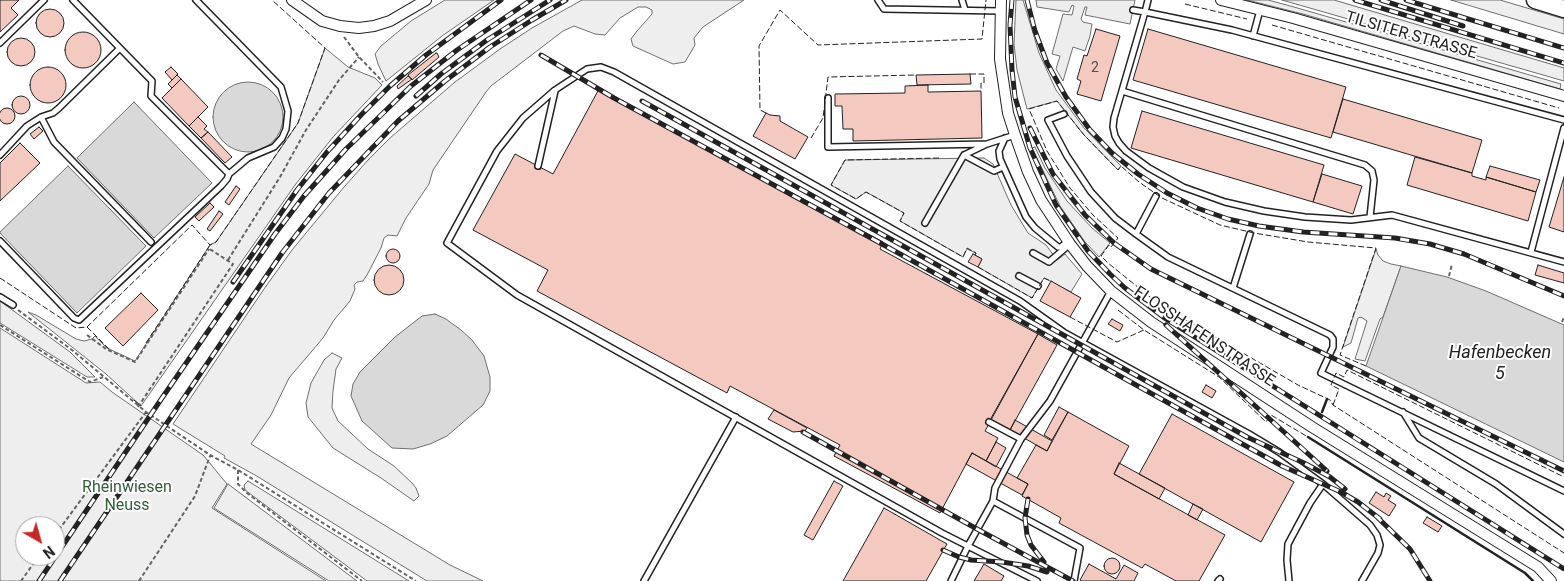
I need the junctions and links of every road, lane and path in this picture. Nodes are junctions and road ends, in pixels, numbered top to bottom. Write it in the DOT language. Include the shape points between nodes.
graph roads {
  1 [pos="44,0"];
  2 [pos="73,0"];
  3 [pos="196,0"];
  4 [pos="292,0"];
  5 [pos="426,0"];
  6 [pos="878,0"];
  7 [pos="962,0"];
  8 [pos="1001,0"];
  9 [pos="1148,0"];
  10 [pos="1221,0"];
  11 [pos="1536,0"];
  12 [pos="303,4"];
  13 [pos="1260,9"];
  14 [pos="1564,9"];
  15 [pos="965,10"];
  16 [pos="1134,10"];
  17 [pos="1001,11"];
  18 [pos="1145,12"];
  19 [pos="340,26"];
  20 [pos="1253,36"];
  21 [pos="0,43"];
  22 [pos="119,49"];
  23 [pos="359,57"];
  24 [pos="383,82"];
  25 [pos="555,90"];
  26 [pos="1122,91"];
  27 [pos="1564,96"];
  28 [pos="828,98"];
  29 [pos="1064,114"];
  30 [pos="41,116"];
  31 [pos="1564,120"];
  32 [pos="1564,128"];
  33 [pos="1010,136"];
  34 [pos="987,144"];
  35 [pos="964,155"];
  36 [pos="0,156"];
  37 [pos="538,166"];
  38 [pos="1003,168"];
  39 [pos="229,174"];
  40 [pos="1156,196"];
  41 [pos="1370,218"];
  42 [pos="925,223"];
  43 [pos="1136,234"];
  44 [pos="1250,234"];
  45 [pos="0,241"];
  46 [pos="151,242"];
  47 [pos="1069,243"];
  48 [pos="1531,252"];
  49 [pos="1033,253"];
  50 [pos="228,260"];
  51 [pos="1564,262"];
  52 [pos="1452,264"];
  53 [pos="1020,276"];
  54 [pos="1449,276"];
  55 [pos="1038,286"];
  56 [pos="1233,288"];
  57 [pos="1111,291"];
  58 [pos="0,297"];
  59 [pos="13,305"];
  60 [pos="1564,317"];
  61 [pos="1562,322"];
  62 [pos="0,325"];
  63 [pos="87,335"];
  64 [pos="1083,343"];
  65 [pos="103,377"];
  66 [pos="138,406"];
  67 [pos="146,412"];
  68 [pos="1402,412"];
  69 [pos="736,417"];
  70 [pos="989,422"];
  71 [pos="1021,439"];
  72 [pos="210,456"];
  73 [pos="238,470"];
  74 [pos="1323,484"];
  75 [pos="1564,491"];
  76 [pos="992,501"];
  77 [pos="65,521"];
  78 [pos="1564,534"];
  79 [pos="968,546"];
  80 [pos="32,566"];
  81 [pos="21,581"];
  82 [pos="139,581"];
  83 [pos="362,581"];
  84 [pos="416,581"];
  85 [pos="644,581"];
  86 [pos="951,581"];
  87 [pos="1037,581"];
  88 [pos="1074,581"];
  89 [pos="1289,581"];
  90 [pos="1362,581"];
  91 [pos="1551,581"];
  1 -- 21 [label="lane"];
  2 -- 22 [label="lane"];
  3 -- 39 [label="lane" via="281,87 288,111 286,129 278,142 248,158"];
  4 -- 12 [label="street"];
  5 -- 19 [label="street" via="390,21 374,26"];
  6 -- 15 [label="lane" via="884,9"];
  7 -- 15 [label="lane"];
  8 -- 17 [label="street, FLOSSHAFENSTRASSE"];
  9 -- 18 [label="lane"];
  10 -- 13 [label="street, TILSITER STRASSE"];
  11 -- 14 [label="main road"];
  12 -- 19 [label="street" via="322,20"];
  13 -- 20 [label="lane"];
  13 -- 27 [label="street, TILSITER STRASSE"];
  15 -- 17 [label="lane"];
  16 -- 18 [label="lane"];
  17 -- 33 [label="street, FLOSSHAFENSTRASSE" via="1000,58"];
  18 -- 20 [label="lane"];
  18 -- 26 [label="lane"];
  19 -- 23 [label="path" via="344,39"];
  20 -- 31 [label="lane"];
  22 -- 30 [label="lane" via="59,108"];
  22 -- 39 [label="lane" via="152,81 151,96"];
  23 -- 24 [label="path"];
  23 -- 50 [label="path" via="339,80 306,130"];
  25 -- 37 [label="lane"];
  25 -- 64 [label="lane" via="588,69 601,67 614,72 1020,302"];
  25 -- 69 [label="lane" via="523,118 497,151 447,243 517,295"];
  26 -- 41 [label="lane" via="1365,165 1372,171 1374,180"];
  26 -- 41 [label="lane" via="1113,127 1119,143 1149,168 1184,186 1225,202 1264,212 1342,220"];
  28 -- 34 [label="lane" via="828,147"];
  29 -- 43 [label="lane" via="1048,120 1067,156 1090,192"];
  30 -- 36 [label="lane" via="21,131"];
  30 -- 46 [label="lane" via="54,142"];
  32 -- 48 [label="lane"];
  33 -- 34 [label="lane"];
  33 -- 38 [label="lane" via="999,151"];
  33 -- 47 [label="street, FLOSSHAFENSTRASSE" via="1038,193"];
  34 -- 35 [label="lane"];
  35 -- 38 [label="lane" via="994,171"];
  35 -- 42 [label="lane"];
  38 -- 47 [label="lane" via="1026,217 1035,228 1058,247"];
  39 -- 45 [label="lane" via="221,186 79,320"];
  40 -- 43 [label="lane"];
  41 -- 48 [label="lane" via="1392,216"];
  43 -- 56 [label="lane" via="1168,256"];
  44 -- 56 [label="lane"];
  47 -- 49 [label="lane" via="1049,262"];
  47 -- 57 [label="street, FLOSSHAFENSTRASSE"];
  48 -- 51 [label="lane"];
  50 -- 63 [label="path" via="208,248 135,362 106,349"];
  50 -- 66 [label="path" via="233,264"];
  52 -- 54 [label="path"];
  53 -- 55 [label="lane"];
  56 -- 68 [label="lane" via="1330,335 1334,347 1321,373"];
  57 -- 64 [label="lane"];
  57 -- 91 [label="street, FLOSSHAFENSTRASSE" via="1151,322 1312,427 1538,567"];
  58 -- 59 [label="lane"];
  59 -- 65 [label="path"];
  60 -- 61 [label="path"];
  62 -- 65 [label="path" via="90,382"];
  64 -- 71 [label="lane" via="1050,401"];
  64 -- 74 [label="lane" via="1249,434"];
  65 -- 66 [label="path"];
  66 -- 67 [label="path"];
  67 -- 72 [label="path"];
  67 -- 77 [label="path"];
  68 -- 75 [label="lane"];
  68 -- 78 [label="lane" via="1419,438 1496,484"];
  69 -- 79 [label="lane"];
  69 -- 85 [label="lane"];
  70 -- 71 [label="lane"];
  71 -- 76 [label="lane" via="994,488"];
  72 -- 73 [label="path"];
  72 -- 82 [label="path" via="195,496"];
  73 -- 83 [label="path" via="238,484 247,494"];
  73 -- 84 [label="path"];
  74 -- 89 [label="lane" via="1288,544"];
  74 -- 90 [label="lane" via="1377,535 1378,553"];
  76 -- 79 [label="lane"];
  76 -- 88 [label="lane" via="1080,548"];
  79 -- 86 [label="lane"];
  79 -- 87 [label="lane"];
  80 -- 81 [label="path"];
}
